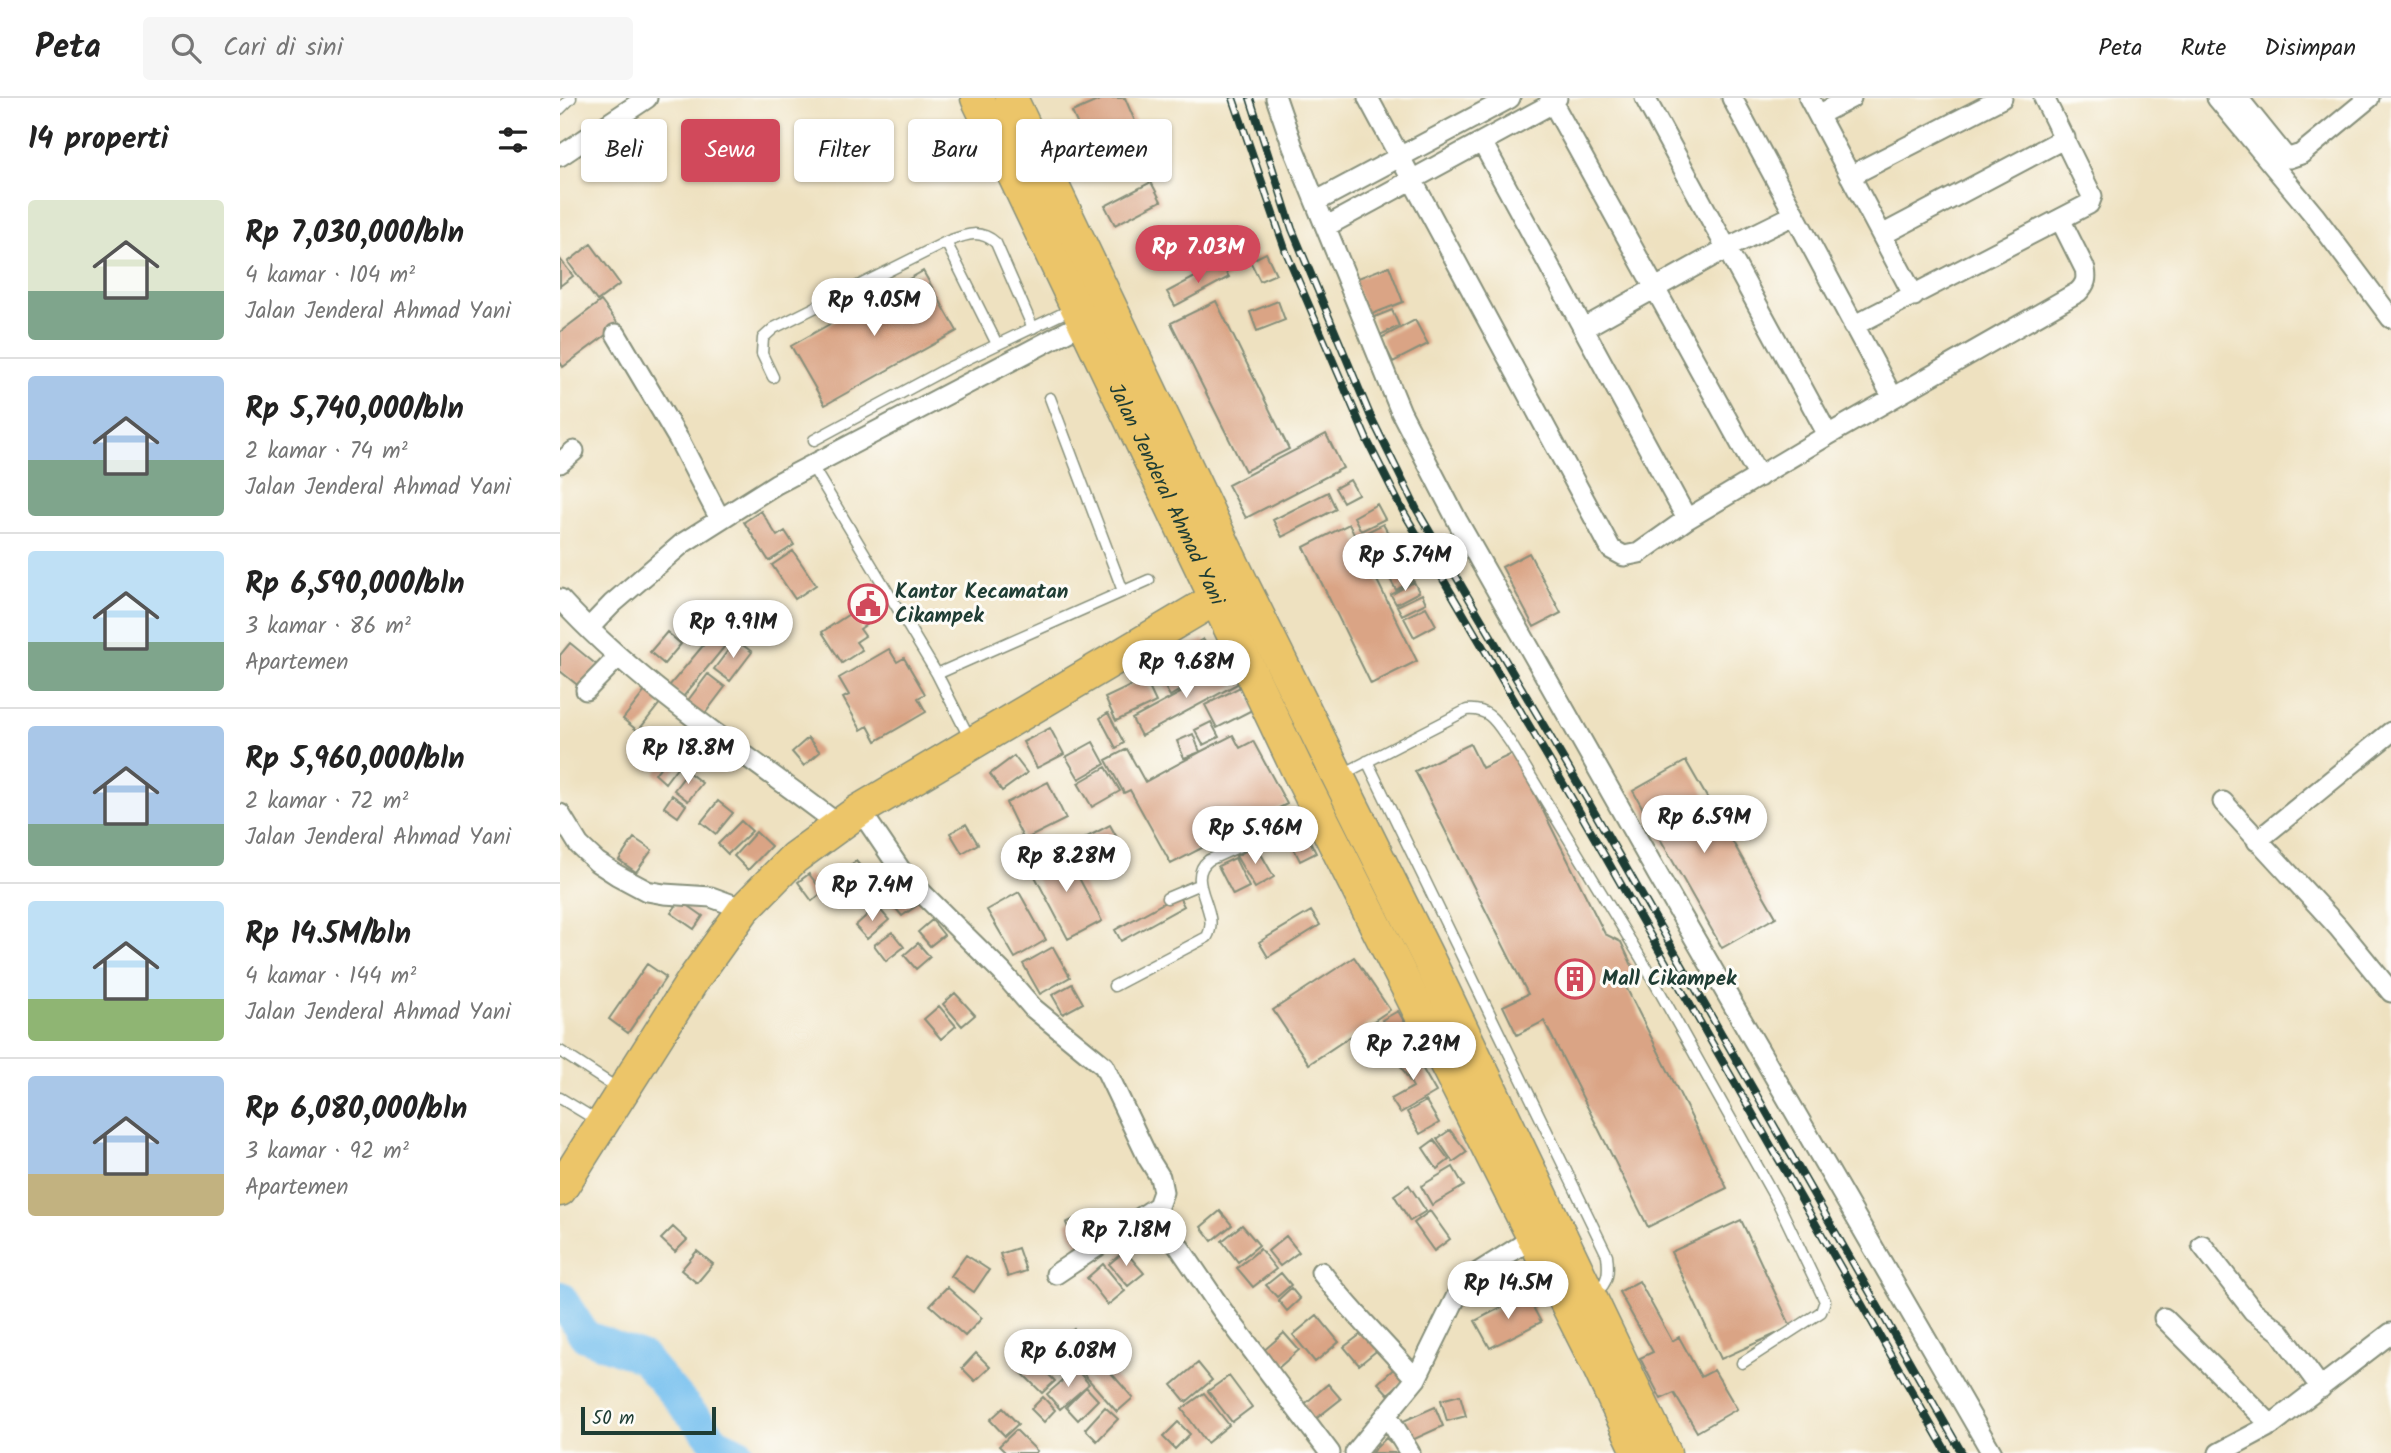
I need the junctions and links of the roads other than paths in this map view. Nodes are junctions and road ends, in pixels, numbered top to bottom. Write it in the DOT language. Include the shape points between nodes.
graph roads {
  1 [pos="571,98"];
  2 [pos="647,98"];
  3 [pos="977,98"];
  4 [pos="1011,98"];
  5 [pos="1276,98"];
  6 [pos="1368,98"];
  7 [pos="1510,98"];
  8 [pos="1645,98"];
  9 [pos="1732,98"];
  10 [pos="1851,98"];
  11 [pos="2002,98"];
  12 [pos="2044,98"];
  13 [pos="2217,98"];
  14 [pos="2369,98"];
  15 [pos="2241,99"];
  16 [pos="1553,100"];
  17 [pos="1814,106"];
  18 [pos="560,109"];
  19 [pos="2065,138"];
  20 [pos="1482,142"];
  21 [pos="560,156"];
  22 [pos="1400,156"];
  23 [pos="1850,176"];
  24 [pos="1412,180"];
  25 [pos="1317,201"];
  26 [pos="1794,215"];
  27 [pos="2060,219"];
  28 [pos="1327,226"];
  29 [pos="1882,235"];
  30 [pos="946,242"];
  31 [pos="1727,248"];
  32 [pos="1655,288"];
  33 [pos="1913,296"];
  34 [pos="1082,314"];
  35 [pos="2391,318"];
  36 [pos="1853,326"];
  37 [pos="1032,328"];
  38 [pos="1584,328"];
  39 [pos="616,334"];
  40 [pos="998,344"];
  41 [pos="773,377"];
  42 [pos="1050,398"];
  43 [pos="1893,398"];
  44 [pos="1828,435"];
  45 [pos="814,440"];
  46 [pos="812,466"];
  47 [pos="1759,477"];
  48 [pos="720,519"];
  49 [pos="1687,519"];
  50 [pos="1149,580"];
  51 [pos="1229,590"];
  52 [pos="1123,591"];
  53 [pos="562,605"];
  54 [pos="589,628"];
  55 [pos="618,657"];
  56 [pos="937,674"];
  57 [pos="586,690"];
  58 [pos="2391,732"];
  59 [pos="972,744"];
  60 [pos="1367,761"];
  61 [pos="1338,776"];
  62 [pos="2223,802"];
  63 [pos="1318,811"];
  64 [pos="560,814"];
  65 [pos="850,818"];
  66 [pos="2257,841"];
  67 [pos="1385,871"];
  68 [pos="1200,884"];
  69 [pos="1356,888"];
  70 [pos="1167,898"];
  71 [pos="744,909"];
  72 [pos="1114,986"];
  73 [pos="2391,992"];
  74 [pos="560,1051"];
  75 [pos="621,1091"];
  76 [pos="560,1098"];
  77 [pos="601,1124"];
  78 [pos="560,1190"];
  79 [pos="1154,1210"];
  80 [pos="1533,1238"];
  81 [pos="2202,1245"];
  82 [pos="1321,1272"];
  83 [pos="1056,1274"];
  84 [pos="1591,1295"];
  85 [pos="2164,1318"];
  86 [pos="2391,1333"];
  87 [pos="1742,1363"];
  88 [pos="1416,1379"];
  89 [pos="2320,1388"];
  90 [pos="1387,1415"];
  91 [pos="2271,1425"];
  92 [pos="1330,1453"];
  93 [pos="1355,1453"];
  94 [pos="1410,1453"];
  95 [pos="1639,1453"];
  96 [pos="1665,1453"];
  97 [pos="1992,1453"];
  98 [pos="2219,1453"];
  1 -- 18 [label="lane"];
  2 -- 21 [label="street"];
  3 -- 34 [label="highway, Jalan Jenderal Ahmad Yani"];
  4 -- 51 [label="highway, Jalan Jenderal Ahmad Yani"];
  5 -- 25 [label="street"];
  6 -- 22 [label="street"];
  7 -- 22 [label="street"];
  8 -- 31 [label="street"];
  9 -- 26 [label="street"];
  10 -- 17 [label="street"];
  11 -- 23 [label="street"];
  12 -- 19 [label="street"];
  13 -- 35 [label="street" via="2314,215"];
  14 -- 15 [label="street" via="2301,154 2289,158"];
  16 -- 20 [label="street"];
  16 -- 32 [label="street"];
  17 -- 23 [label="street"];
  19 -- 27 [label="street" via="2092,199"];
  19 -- 29 [label="street"];
  20 -- 24 [label="street"];
  20 -- 38 [label="street"];
  22 -- 24 [label="street"];
  22 -- 25 [label="street"];
  23 -- 29 [label="street"];
  24 -- 28 [label="street"];
  24 -- 49 [label="street" via="1611,549 1623,556 1639,553"];
  25 -- 28 [label="street"];
  26 -- 31 [label="street"];
  26 -- 36 [label="street"];
  27 -- 33 [label="street"];
  27 -- 43 [label="street" via="2085,269 2084,286"];
  28 -- 97 [label="street" via="1401,412 1458,522"];
  29 -- 33 [label="street"];
  30 -- 37 [label="lane" via="971,233 988,236 996,243"];
  30 -- 40 [label="lane"];
  30 -- 41 [label="lane" via="774,328 763,338 762,354"];
  31 -- 32 [label="street"];
  31 -- 44 [label="street"];
  32 -- 38 [label="street"];
  32 -- 47 [label="street"];
  33 -- 36 [label="street"];
  34 -- 37 [label="lane"];
  34 -- 46 [label="street"];
  34 -- 51 [label="highway, Jalan Jenderal Ahmad Yani"];
  36 -- 43 [label="street"];
  37 -- 40 [label="lane"];
  38 -- 49 [label="street"];
  39 -- 48 [label="street"];
  40 -- 45 [label="lane"];
  42 -- 52 [label="lane"];
  43 -- 44 [label="street"];
  44 -- 47 [label="street"];
  46 -- 48 [label="street"];
  46 -- 56 [label="lane"];
  47 -- 49 [label="street"];
  48 -- 54 [label="street" via="683,543"];
  50 -- 52 [label="lane"];
  51 -- 59 [label="highway"];
  51 -- 61 [label="highway, Jalan Jenderal Ahmad Yani"];
  51 -- 63 [label="highway, Jalan Jenderal Ahmad Yani"];
  52 -- 56 [label="lane"];
  53 -- 54 [label="street"];
  54 -- 55 [label="street"];
  55 -- 57 [label="street"];
  55 -- 65 [label="street" via="678,706"];
  56 -- 59 [label="lane"];
  58 -- 66 [label="street"];
  59 -- 65 [label="highway"];
  60 -- 61 [label="lane"];
  60 -- 84 [label="lane" via="1607,1255 1606,1283"];
  60 -- 87 [label="lane" via="1467,710 1480,709 1491,716 1510,742 1642,960 1779,1205 1825,1301 1821,1312"];
  61 -- 67 [label="highway, Jalan Jenderal Ahmad Yani"];
  62 -- 66 [label="street"];
  63 -- 68 [label="lane" via="1209,860 1200,870"];
  63 -- 69 [label="highway, Jalan Jenderal Ahmad Yani"];
  64 -- 71 [label="street" via="579,845 617,876 647,891 711,897"];
  65 -- 71 [label="highway" via="794,858"];
  65 -- 79 [label="street" via="1033,1008 1104,1066 1160,1177 1163,1192"];
  66 -- 73 [label="street" via="2338,927"];
  67 -- 69 [label="highway"];
  67 -- 84 [label="highway, Jalan Jenderal Ahmad Yani"];
  68 -- 70 [label="lane"];
  68 -- 72 [label="lane" via="1211,920 1207,937"];
  69 -- 80 [label="highway, Jalan Jenderal Ahmad Yani"];
  71 -- 75 [label="highway"];
  74 -- 75 [label="lane"];
  75 -- 77 [label="highway"];
  76 -- 77 [label="lane"];
  77 -- 78 [label="highway"];
  79 -- 83 [label="street"];
  79 -- 92 [label="street" via="1222,1310"];
  80 -- 88 [label="street" via="1462,1285"];
  80 -- 95 [label="highway, Jalan Jenderal Ahmad Yani"];
  81 -- 89 [label="street" via="2253,1311 2280,1332"];
  82 -- 88 [label="street" via="1346,1306"];
  84 -- 96 [label="highway, Jalan Jenderal Ahmad Yani"];
  85 -- 91 [label="street"];
  86 -- 89 [label="street"];
  88 -- 90 [label="street"];
  89 -- 91 [label="street"];
  90 -- 93 [label="street"];
  90 -- 94 [label="street"];
  91 -- 98 [label="street"];
}
